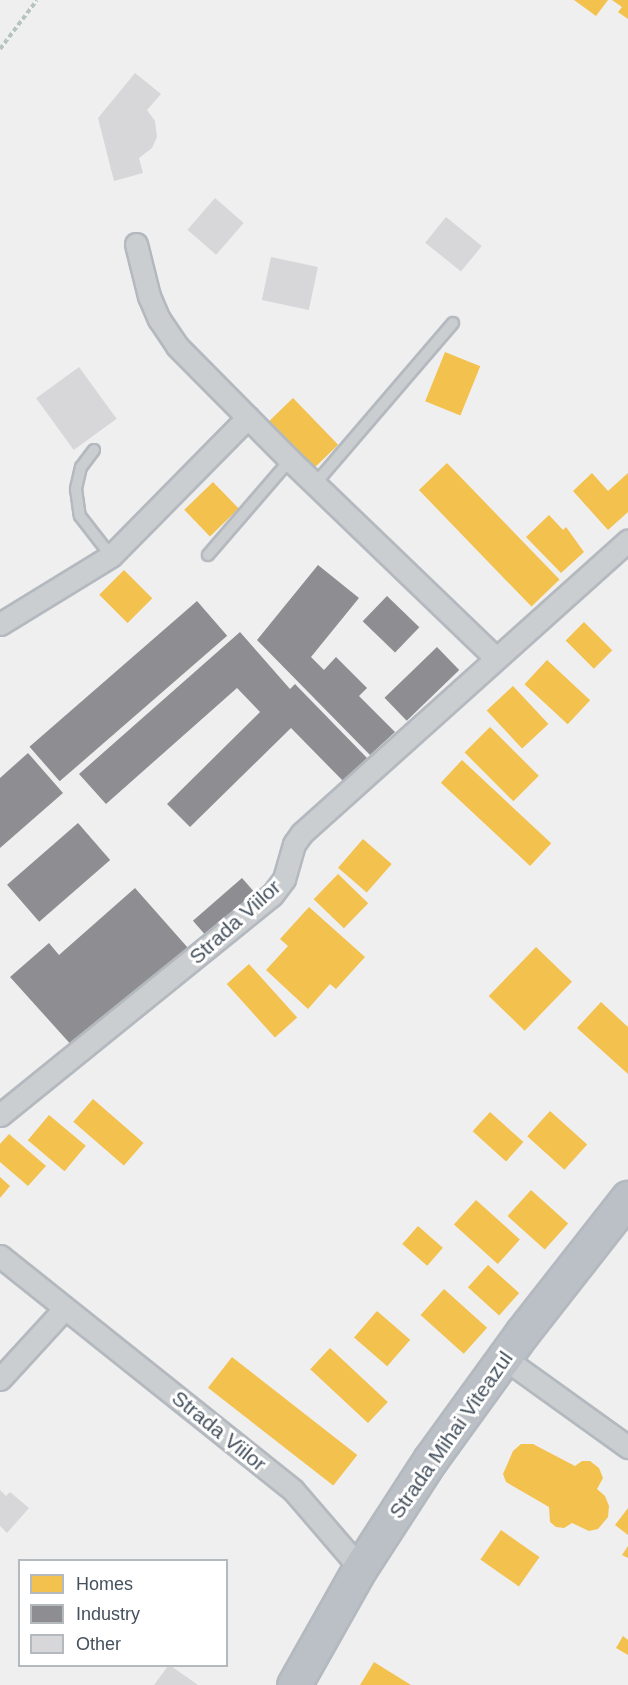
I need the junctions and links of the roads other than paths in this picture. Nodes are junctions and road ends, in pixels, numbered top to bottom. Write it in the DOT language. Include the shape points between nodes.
graph roads {
  1 [pos="136,244"];
  2 [pos="453,323"];
  3 [pos="248,417"];
  4 [pos="94,450"];
  5 [pos="290,460"];
  6 [pos="315,484"];
  7 [pos="628,540"];
  8 [pos="111,555"];
  9 [pos="208,555"];
  10 [pos="0,624"];
  11 [pos="495,657"];
  12 [pos="0,1115"];
  13 [pos="628,1198"];
  14 [pos="0,1256"];
  15 [pos="65,1308"];
  16 [pos="504,1358"];
  17 [pos="0,1378"];
  18 [pos="628,1447"];
  19 [pos="360,1568"];
  20 [pos="294,1685"];
  1 -- 3 [label="street" via="159,319 177,346"];
  2 -- 6 [label="lane"];
  3 -- 5 [label="street"];
  3 -- 8 [label="street"];
  4 -- 8 [label="lane" via="81,467 76,489 81,516"];
  5 -- 6 [label="street"];
  5 -- 9 [label="lane"];
  6 -- 11 [label="street"];
  7 -- 11 [label="street, Strada Viilor"];
  8 -- 10 [label="street"];
  11 -- 12 [label="street, Strada Viilor" via="302,833 294,844 284,879 272,895"];
  13 -- 16 [label="highway, Strada Mihai Viteazul"];
  14 -- 15 [label="street, Strada Viilor"];
  15 -- 17 [label="street"];
  15 -- 19 [label="street, Strada Viilor" via="293,1490"];
  16 -- 18 [label="street"];
  16 -- 19 [label="highway, Strada Mihai Viteazul" via="430,1460"];
  19 -- 20 [label="highway, Strada Mihai Viteazul"];
}
